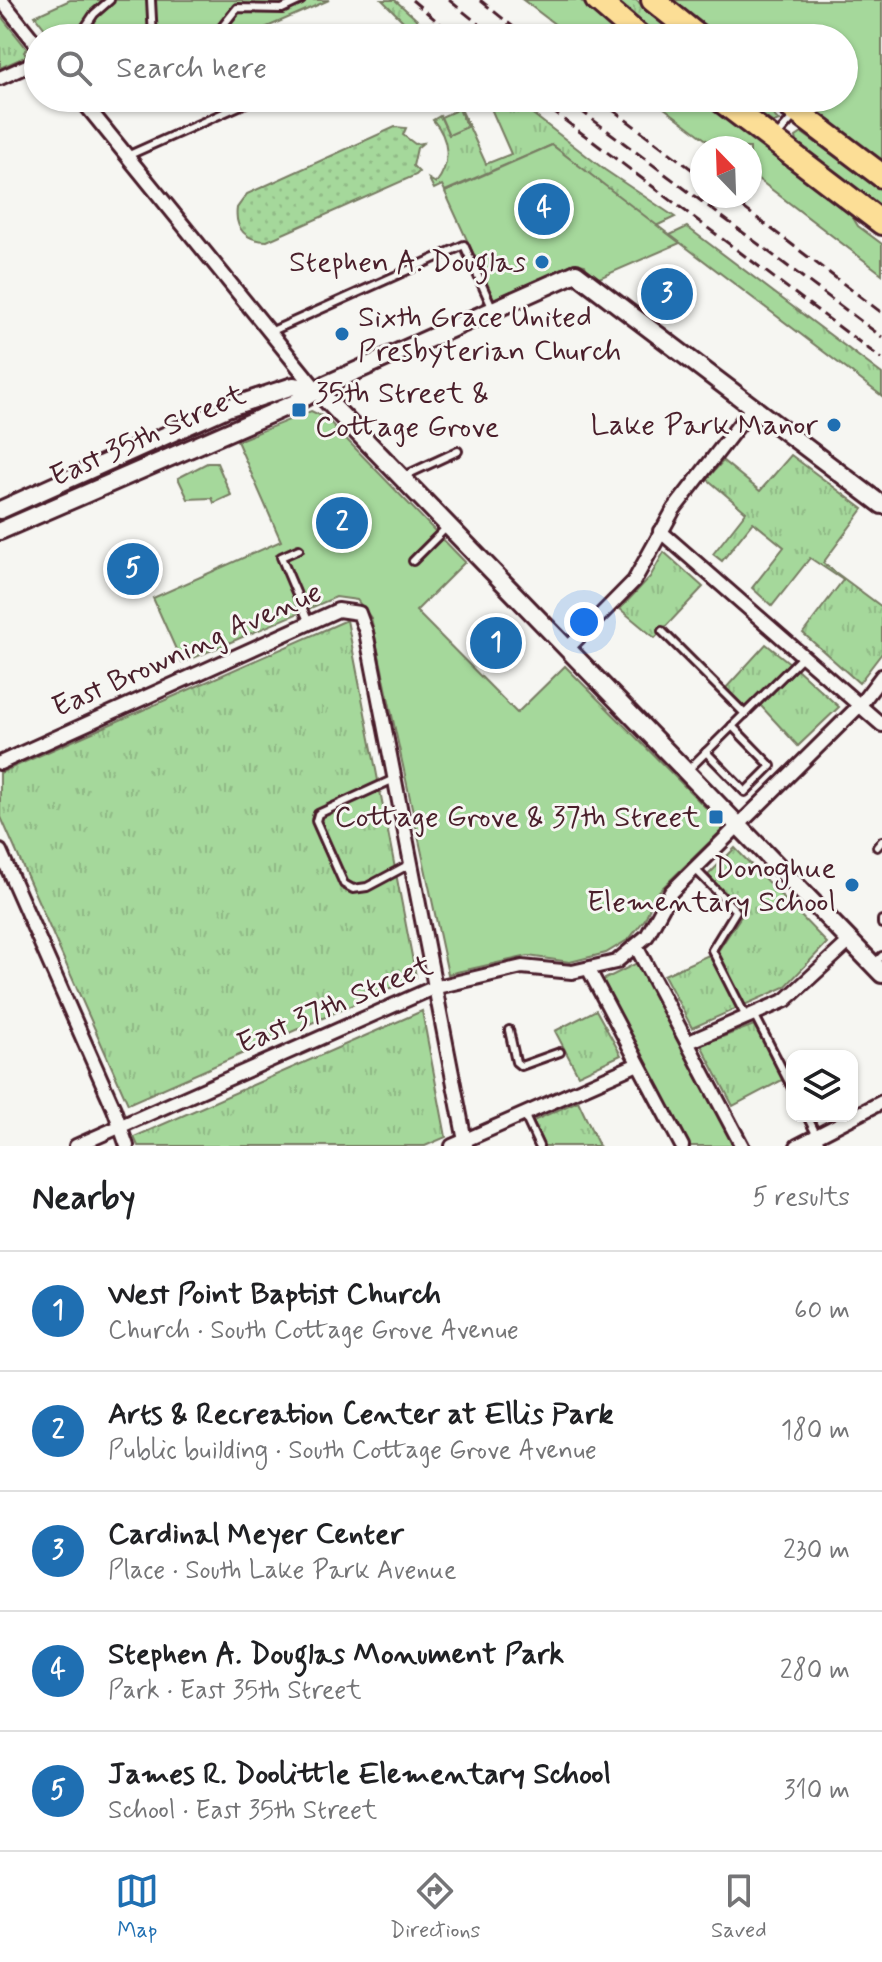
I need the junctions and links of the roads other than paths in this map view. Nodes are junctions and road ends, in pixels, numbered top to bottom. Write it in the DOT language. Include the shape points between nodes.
graph roads {
  1 [pos="1,0"];
  2 [pos="110,0"];
  3 [pos="151,0"];
  4 [pos="235,0"];
  5 [pos="301,0"];
  6 [pos="597,0"];
  7 [pos="653,0"];
  8 [pos="233,11"];
  9 [pos="87,24"];
  10 [pos="152,24"];
  11 [pos="224,24"];
  12 [pos="625,24"];
  13 [pos="683,24"];
  14 [pos="24,29"];
  15 [pos="24,67"];
  16 [pos="0,78"];
  17 [pos="91,112"];
  18 [pos="226,112"];
  19 [pos="736,112"];
  20 [pos="797,112"];
  21 [pos="773,140"];
  22 [pos="127,156"];
  23 [pos="882,176"];
  24 [pos="882,223"];
  25 [pos="494,310"];
  26 [pos="270,332"];
  27 [pos="316,389"];
  28 [pos="752,408"];
  29 [pos="458,451"];
  30 [pos="402,477"];
  31 [pos="882,505"];
  32 [pos="1,507"];
  33 [pos="448,525"];
  34 [pos="5,529"];
  35 [pos="660,531"];
  36 [pos="299,549"];
  37 [pos="413,561"];
  38 [pos="309,623"];
  39 [pos="662,631"];
  40 [pos="568,648"];
  41 [pos="804,655"];
  42 [pos="882,676"];
  43 [pos="860,705"];
  44 [pos="745,714"];
  45 [pos="882,725"];
  46 [pos="732,726"];
  47 [pos="706,752"];
  48 [pos="0,763"];
  49 [pos="687,771"];
  50 [pos="394,779"];
  51 [pos="750,787"];
  52 [pos="765,801"];
  53 [pos="739,826"];
  54 [pos="0,851"];
  55 [pos="410,864"];
  56 [pos="695,869"];
  57 [pos="850,941"];
  58 [pos="637,948"];
  59 [pos="879,965"];
  60 [pos="589,970"];
  61 [pos="433,988"];
  62 [pos="750,1016"];
  63 [pos="509,1030"];
  64 [pos="689,1042"];
  65 [pos="560,1052"];
  66 [pos="638,1064"];
  67 [pos="786,1078"];
  68 [pos="882,1102"];
  69 [pos="524,1114"];
  70 [pos="810,1122"];
  71 [pos="120,1127"];
  72 [pos="820,1141"];
  73 [pos="466,1143"];
  74 [pos="76,1146"];
  75 [pos="127,1146"];
  76 [pos="452,1146"];
  77 [pos="539,1146"];
  78 [pos="682,1146"];
  79 [pos="742,1146"];
  80 [pos="797,1146"];
  1 -- 14 [label="street"];
  2 -- 9 [label="lane"];
  3 -- 10 [label="lane"];
  4 -- 8 [label="lane"];
  5 -- 8 [label="lane" via="282,9"];
  6 -- 12 [label="highway"];
  7 -- 13 [label="highway"];
  8 -- 11 [label="lane"];
  15 -- 16 [label="street"];
  17 -- 22 [label="street"];
  18 -- 22 [label="lane"];
  19 -- 21 [label="highway"];
  20 -- 21 [label="lane"];
  20 -- 23 [label="highway"];
  21 -- 24 [label="highway"];
  22 -- 26 [label="street"];
  25 -- 26 [label="lane" via="464,245"];
  25 -- 27 [label="main road, East 35th Street"];
  25 -- 28 [label="main road, East 35th Street" via="576,273"];
  26 -- 27 [label="street"];
  27 -- 30 [label="main road"];
  27 -- 32 [label="main road, East 35th Street" via="293,386 227,408"];
  27 -- 34 [label="main road, East 35th Street" via="295,403"];
  28 -- 31 [label="main road"];
  28 -- 35 [label="street"];
  29 -- 30 [label="lane"];
  30 -- 33 [label="main road"];
  32 -- 34 [label="street"];
  33 -- 37 [label="lane"];
  33 -- 40 [label="main road"];
  35 -- 40 [label="street" via="634,581"];
  35 -- 41 [label="street"];
  36 -- 38 [label="lane" via="281,557"];
  38 -- 48 [label="street, East Browning Avenue"];
  38 -- 50 [label="street, East Browning Avenue" via="338,610 359,613"];
  39 -- 44 [label="lane"];
  40 -- 49 [label="main road"];
  41 -- 43 [label="street"];
  41 -- 44 [label="lane"];
  42 -- 43 [label="street, East 37th Street"];
  43 -- 45 [label="street"];
  43 -- 52 [label="street, East 37th Street"];
  44 -- 46 [label="lane"];
  46 -- 47 [label="lane"];
  46 -- 51 [label="lane" via="771,766"];
  47 -- 49 [label="lane"];
  47 -- 51 [label="lane" via="745,792"];
  49 -- 53 [label="main road"];
  50 -- 55 [label="street"];
  50 -- 55 [label="lane" via="318,814 316,821 344,884 353,889"];
  51 -- 52 [label="lane"];
  52 -- 53 [label="street, East 37th Street"];
  53 -- 56 [label="street, East 37th Street"];
  53 -- 57 [label="main road"];
  54 -- 71 [label="street"];
  55 -- 61 [label="street"];
  56 -- 58 [label="street, East 37th Street" via="671,892"];
  56 -- 62 [label="lane" via="736,911 712,950"];
  57 -- 59 [label="main road"];
  57 -- 62 [label="street" via="794,995"];
  58 -- 60 [label="street, East 37th Street"];
  58 -- 64 [label="street"];
  60 -- 61 [label="street, East 37th Street" via="522,967"];
  60 -- 66 [label="street"];
  61 -- 71 [label="street, East 37th Street"];
  61 -- 73 [label="street"];
  62 -- 64 [label="street"];
  62 -- 67 [label="lane"];
  63 -- 65 [label="lane" via="521,1066"];
  64 -- 79 [label="street"];
  66 -- 69 [label="street"];
  66 -- 78 [label="street"];
  68 -- 72 [label="street"];
  69 -- 73 [label="street"];
  69 -- 77 [label="lane"];
  70 -- 72 [label="lane"];
  71 -- 74 [label="street, East 37th Street"];
  71 -- 75 [label="street"];
  72 -- 80 [label="street"];
  73 -- 76 [label="street"];
}
